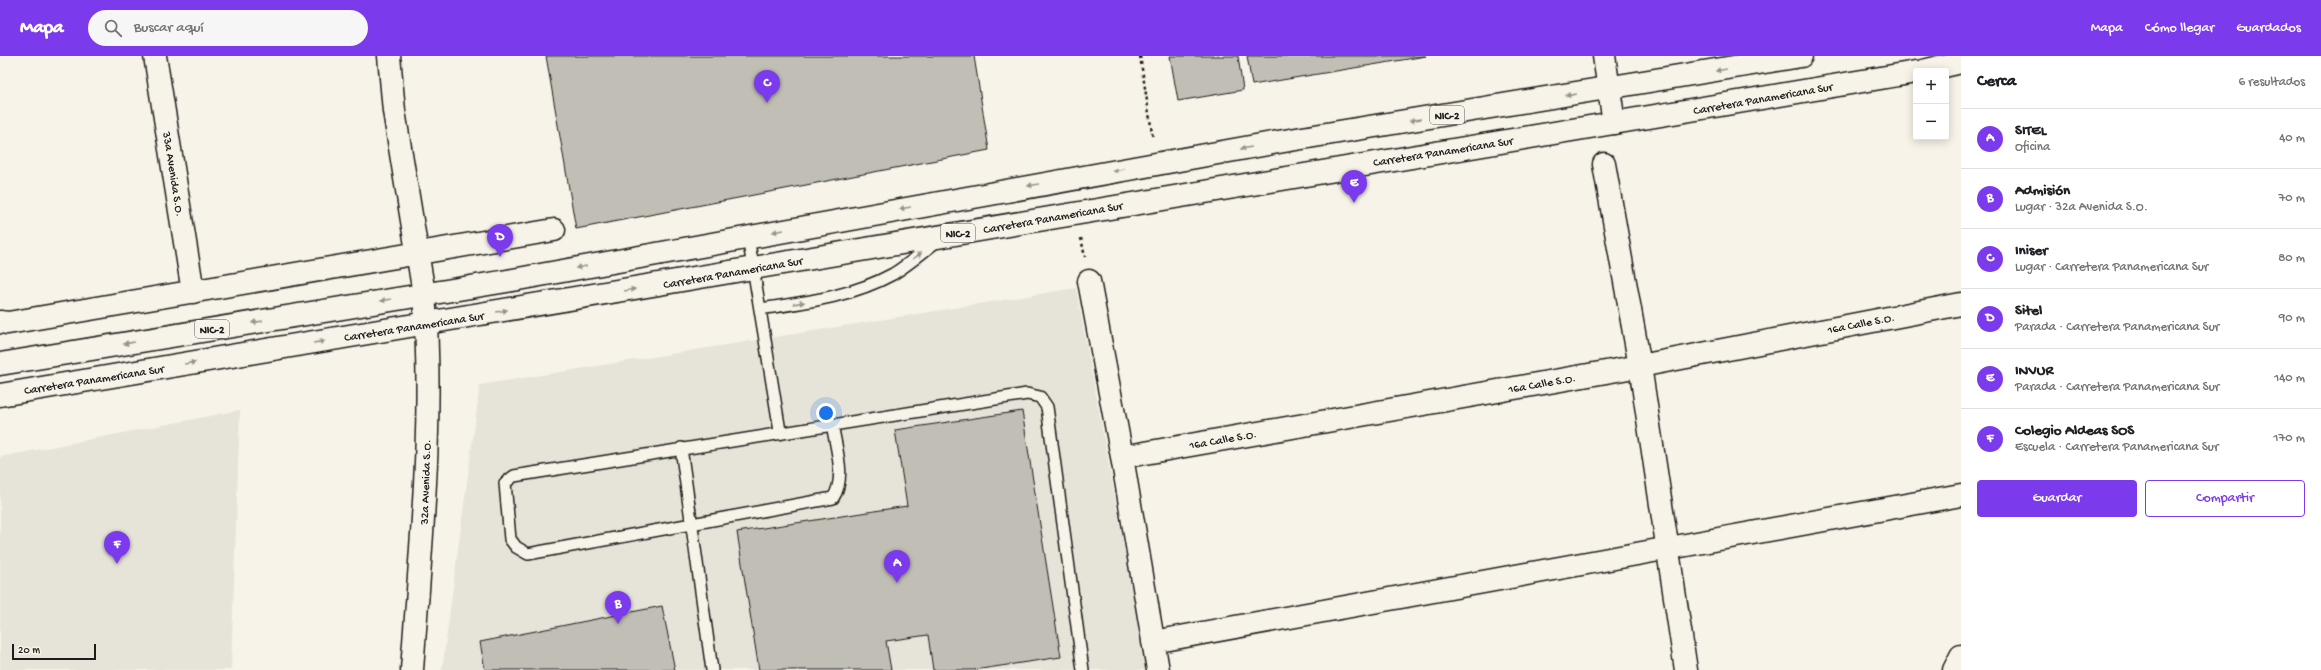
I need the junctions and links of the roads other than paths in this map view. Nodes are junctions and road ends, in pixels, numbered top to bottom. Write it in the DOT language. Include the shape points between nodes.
graph roads {
  1 [pos="155,56"];
  2 [pos="389,56"];
  3 [pos="1604,56"];
  4 [pos="1801,56"];
  5 [pos="1961,62"];
  6 [pos="1936,68"];
  7 [pos="1913,73"];
  8 [pos="1609,89"];
  9 [pos="1614,123"];
  10 [pos="1604,164"];
  11 [pos="554,230"];
  12 [pos="946,235"];
  13 [pos="748,237"];
  14 [pos="418,253"];
  15 [pos="753,269"];
  16 [pos="1088,272"];
  17 [pos="193,292"];
  18 [pos="424,294"];
  19 [pos="1961,304"];
  20 [pos="760,309"];
  21 [pos="0,322"];
  22 [pos="426,324"];
  23 [pos="0,364"];
  24 [pos="1640,366"];
  25 [pos="0,395"];
  26 [pos="832,423"];
  27 [pos="780,431"];
  28 [pos="681,448"];
  29 [pos="1122,457"];
  30 [pos="1961,495"];
  31 [pos="692,524"];
  32 [pos="1668,548"];
  33 [pos="1154,642"];
  34 [pos="1961,656"];
  35 [pos="412,670"];
  36 [pos="712,670"];
  37 [pos="1083,670"];
  38 [pos="1158,670"];
  39 [pos="1686,670"];
  40 [pos="1954,670"];
  1 -- 17 [label="main road, 33a Avenida S.O."];
  2 -- 14 [label="main road, 32a Avenida S.O." via="394,111"];
  3 -- 8 [label="main road"];
  4 -- 8 [label="main road, NIC-2, one-way"];
  5 -- 6 [label="main road"];
  7 -- 9 [label="main road, Carretera Panamericana Sur / NIC-2"];
  8 -- 9 [label="main road"];
  8 -- 13 [label="main road, NIC-2, one-way" via="1156,163"];
  9 -- 12 [label="main road, Carretera Panamericana Sur / NIC-2"];
  10 -- 24 [label="main road"];
  11 -- 14 [label="main road"];
  12 -- 15 [label="main road, Carretera Panamericana Sur / NIC-2"];
  20 -- 12 [label="lane, one-way" via="816,301 856,291 893,273"];
  13 -- 15 [label="lane"];
  13 -- 18 [label="main road, NIC-2, one-way"];
  14 -- 17 [label="main road"];
  14 -- 18 [label="main road, 32a Avenida S.O."];
  15 -- 20 [label="lane"];
  22 -- 15 [label="main road, Carretera Panamericana Sur / NIC-2, one-way"];
  16 -- 29 [label="main road"];
  17 -- 21 [label="main road"];
  18 -- 22 [label="main road, 32a Avenida S.O."];
  18 -- 23 [label="main road, NIC-2, one-way"];
  19 -- 24 [label="main road, 16a Calle S.O."];
  20 -- 27 [label="lane"];
  25 -- 22 [label="main road, Carretera Panamericana Sur / NIC-2, one-way"];
  22 -- 35 [label="main road, 32a Avenida S.O." via="428,384 424,504"];
  24 -- 29 [label="main road, 16a Calle S.O."];
  24 -- 32 [label="main road"];
  26 -- 27 [label="lane"];
  26 -- 31 [label="lane" via="840,475 839,490 834,498"];
  26 -- 37 [label="lane" via="1027,394 1040,397 1047,407"];
  27 -- 28 [label="lane"];
  28 -- 31 [label="lane"];
  28 -- 31 [label="lane" via="514,476 505,483 510,539 516,547 528,554"];
  29 -- 33 [label="main road"];
  30 -- 32 [label="main road"];
  31 -- 36 [label="lane"];
  32 -- 33 [label="main road"];
  32 -- 39 [label="main road"];
  33 -- 38 [label="main road"];
  34 -- 40 [label="main road"];
}
